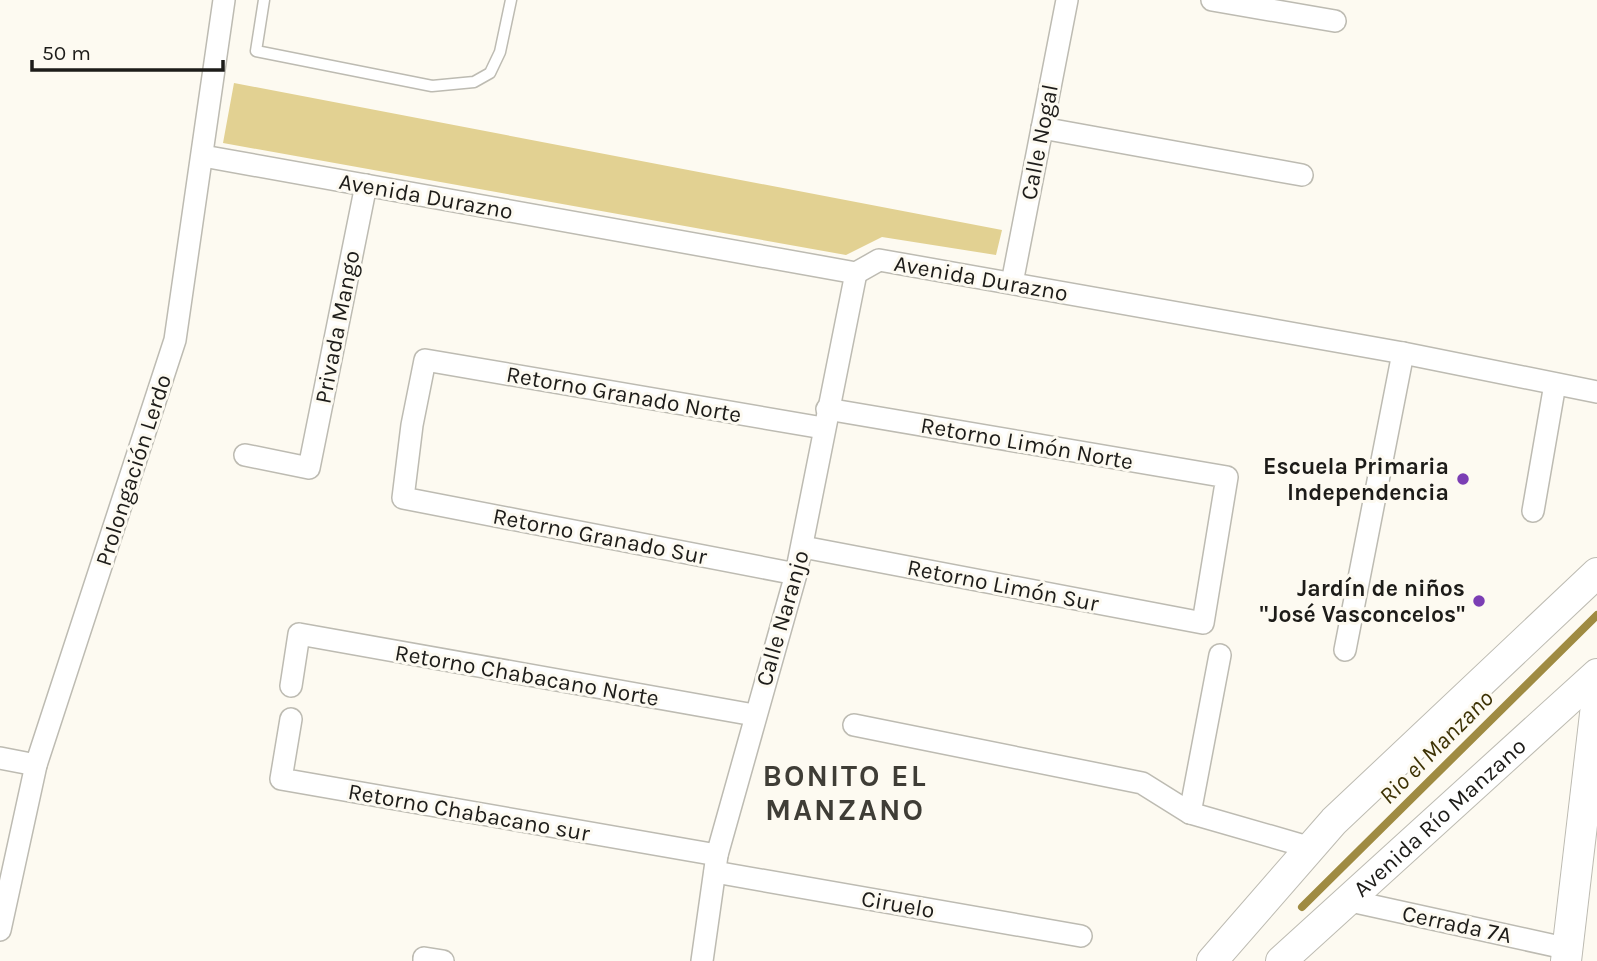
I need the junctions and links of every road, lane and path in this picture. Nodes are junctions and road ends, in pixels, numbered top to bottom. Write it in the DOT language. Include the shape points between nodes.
graph roads {
  1 [pos="224,0"];
  2 [pos="264,0"];
  3 [pos="511,0"];
  4 [pos="1067,0"];
  5 [pos="1212,0"];
  6 [pos="1335,21"];
  7 [pos="1042,128"];
  8 [pos="203,156"];
  9 [pos="1302,174"];
  10 [pos="366,185"];
  11 [pos="856,274"];
  12 [pos="1012,283"];
  13 [pos="1403,354"];
  14 [pos="1555,384"];
  15 [pos="1597,392"];
  16 [pos="825,418"];
  17 [pos="245,455"];
  18 [pos="403,498"];
  19 [pos="1533,511"];
  20 [pos="803,547"];
  21 [pos="1597,573"];
  22 [pos="796,574"];
  23 [pos="1203,623"];
  24 [pos="1345,650"];
  25 [pos="1220,654"];
  26 [pos="1597,674"];
  27 [pos="291,686"];
  28 [pos="1596,710"];
  29 [pos="754,715"];
  30 [pos="291,719"];
  31 [pos="854,725"];
  32 [pos="0,758"];
  33 [pos="36,765"];
  34 [pos="1190,813"];
  35 [pos="1590,825"];
  36 [pos="1308,847"];
  37 [pos="716,863"];
  38 [pos="1346,900"];
  39 [pos="1,918"];
  40 [pos="1081,936"];
  41 [pos="1567,955"];
  42 [pos="424,961"];
  43 [pos="443,961"];
  44 [pos="702,961"];
  45 [pos="1212,961"];
  46 [pos="1281,961"];
  1 -- 8 [label="street, Prolongación Lerdo"];
  2 -- 3 [label="lane" via="256,51 432,86 474,82 490,73 500,52"];
  4 -- 7 [label="street, Calle Nogal"];
  5 -- 6 [label="street"];
  7 -- 9 [label="street"];
  7 -- 12 [label="street, Calle Nogal"];
  8 -- 10 [label="street, Avenida Durazno"];
  8 -- 33 [label="street, Prolongación Lerdo" via="175,340"];
  10 -- 11 [label="street, Avenida Durazno"];
  10 -- 17 [label="street, Privada Mango" via="309,468"];
  11 -- 12 [label="street, Avenida Durazno" via="879,260"];
  11 -- 16 [label="street, Calle Naranjo"];
  12 -- 13 [label="street, Avenida Durazno"];
  13 -- 14 [label="street, Avenida Durazno"];
  13 -- 24 [label="street"];
  14 -- 15 [label="street, Avenida Durazno"];
  14 -- 19 [label="street"];
  16 -- 18 [label="street, Retorno Granado Norte" via="425,360"];
  16 -- 20 [label="street, Calle Naranjo"];
  16 -- 23 [label="street, Retorno Limón Norte" via="1227,477"];
  18 -- 22 [label="street, Retorno Granado Sur"];
  20 -- 22 [label="street, Calle Naranjo"];
  20 -- 23 [label="street, Retorno Limón Sur"];
  21 -- 36 [label="main road"];
  22 -- 29 [label="street, Calle Naranjo"];
  25 -- 34 [label="street"];
  26 -- 38 [label="main road, Avenida Río Manzano"];
  27 -- 29 [label="street, Retorno Chabacano Norte" via="299,634"];
  28 -- 35 [label="main road"];
  29 -- 37 [label="street, Calle Naranjo"];
  30 -- 37 [label="street, Retorno Chabacano sur" via="281,779"];
  31 -- 34 [label="street" via="1142,783"];
  32 -- 33 [label="street"];
  33 -- 39 [label="street, Prolongación Lerdo"];
  34 -- 36 [label="street"];
  35 -- 41 [label="main road"];
  36 -- 45 [label="main road"];
  37 -- 40 [label="street, Ciruelo"];
  37 -- 44 [label="street, Calle Naranjo"];
  38 -- 41 [label="street, Cerrada 7A"];
  38 -- 46 [label="main road, Avenida Río Manzano"];
  42 -- 43 [label="street"];
}
